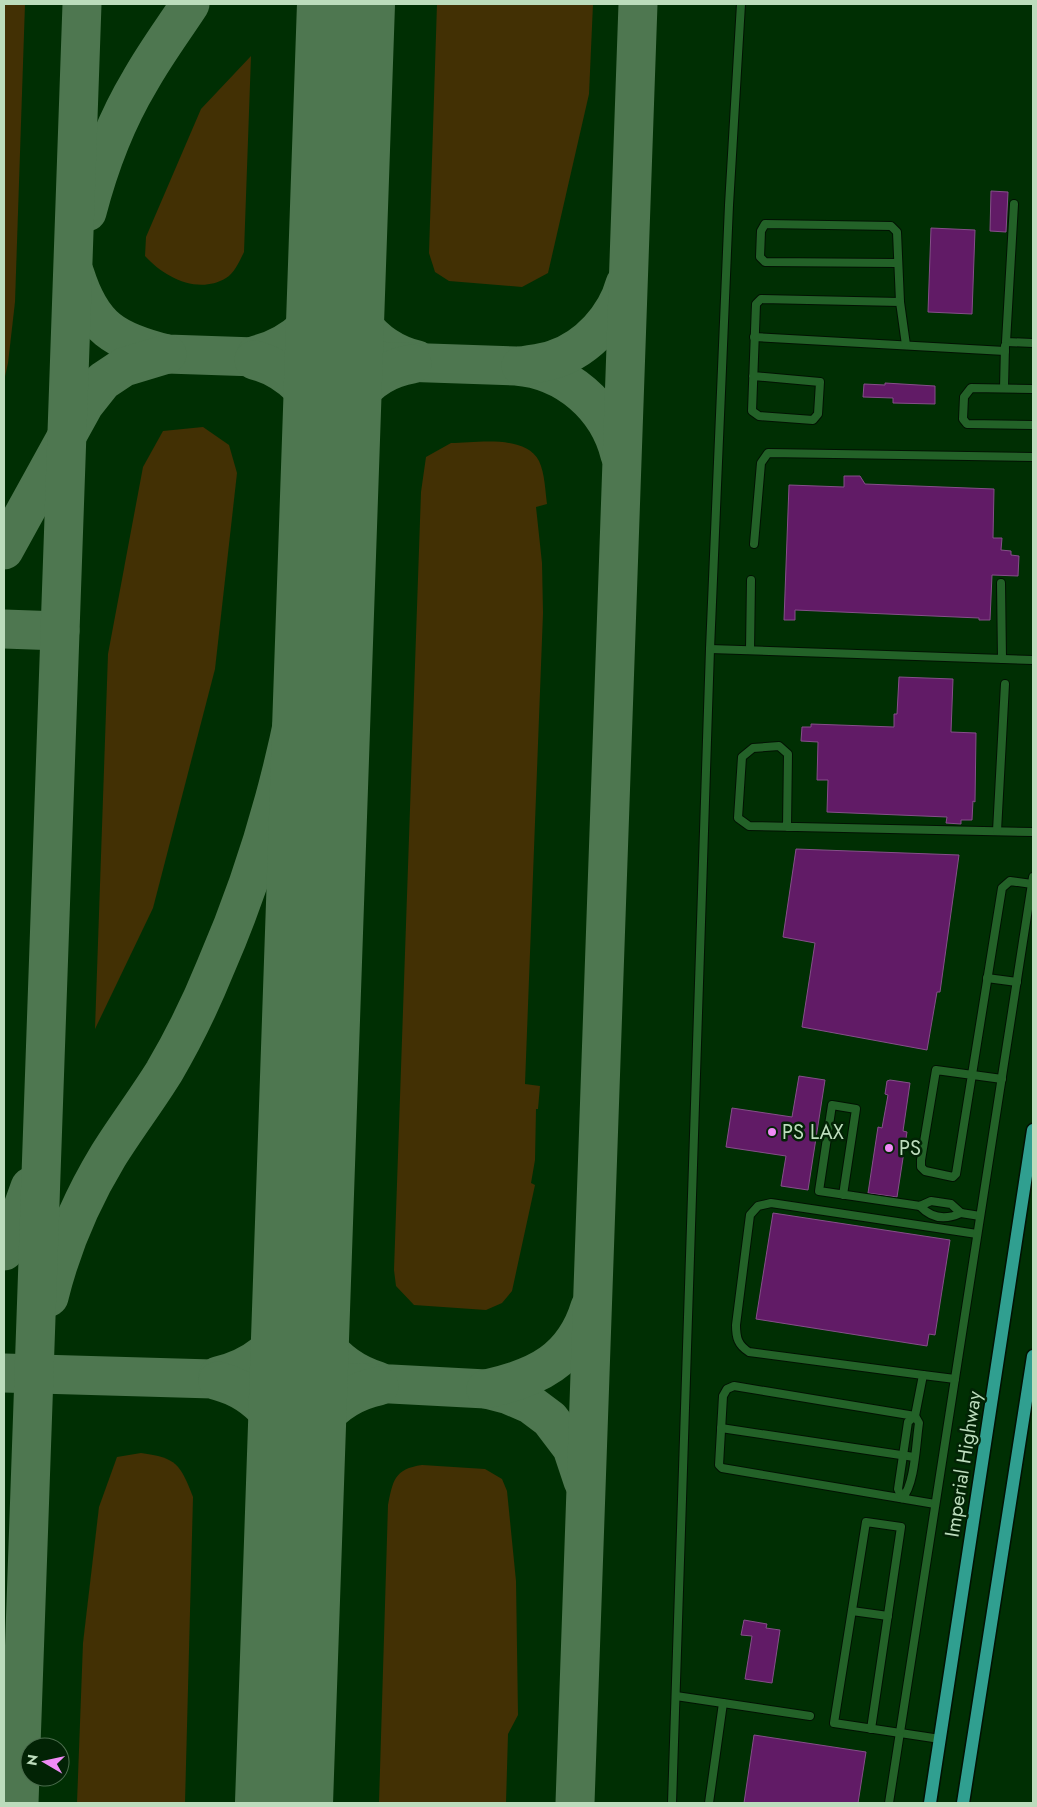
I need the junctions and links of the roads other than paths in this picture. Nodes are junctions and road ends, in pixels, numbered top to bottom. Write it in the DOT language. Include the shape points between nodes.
graph roads {
  1 [pos="741,4"];
  2 [pos="1014,204"];
  3 [pos="898,262"];
  4 [pos="900,302"];
  5 [pos="754,337"];
  6 [pos="1006,342"];
  7 [pos="1033,343"];
  8 [pos="906,345"];
  9 [pos="1005,350"];
  10 [pos="753,376"];
  11 [pos="1004,388"];
  12 [pos="1033,389"];
  13 [pos="1033,425"];
  14 [pos="1033,457"];
  15 [pos="754,544"];
  16 [pos="751,580"];
  17 [pos="1001,583"];
  18 [pos="710,649"];
  19 [pos="750,650"];
  20 [pos="1002,659"];
  21 [pos="1033,660"];
  22 [pos="1005,684"];
  23 [pos="787,827"];
  24 [pos="997,831"];
  25 [pos="1033,832"];
  26 [pos="1033,881"];
  27 [pos="988,978"];
  28 [pos="1017,982"];
  29 [pos="972,1076"];
  30 [pos="1002,1079"];
  31 [pos="1033,1130"];
  32 [pos="843,1195"];
  33 [pos="920,1206"];
  34 [pos="961,1213"];
  35 [pos="980,1216"];
  36 [pos="977,1234"];
  37 [pos="1033,1356"];
  38 [pos="923,1375"];
  39 [pos="955,1379"];
  40 [pos="915,1416"];
  41 [pos="721,1428"];
  42 [pos="903,1455"];
  43 [pos="914,1457"];
  44 [pos="902,1498"];
  45 [pos="935,1504"];
  46 [pos="852,1611"];
  47 [pos="888,1616"];
  48 [pos="676,1696"];
  49 [pos="723,1703"];
  50 [pos="810,1716"];
  51 [pos="871,1729"];
  52 [pos="899,1733"];
  53 [pos="940,1739"];
  54 [pos="672,1803"];
  55 [pos="709,1803"];
  56 [pos="889,1803"];
  57 [pos="930,1803"];
  58 [pos="964,1803"];
  1 -- 18 [label="lane"];
  2 -- 6 [label="lane"];
  3 -- 3 [label="lane" via="897,232 891,226 764,224 761,231 760,257 764,262"];
  3 -- 4 [label="lane"];
  4 -- 5 [label="lane" via="761,299 756,304"];
  4 -- 8 [label="lane"];
  5 -- 8 [label="lane"];
  5 -- 10 [label="lane"];
  6 -- 7 [label="lane"];
  6 -- 9 [label="lane"];
  8 -- 9 [label="lane"];
  9 -- 11 [label="lane"];
  10 -- 10 [label="lane" via="752,411 759,416 813,420 818,414 820,382"];
  11 -- 12 [label="lane"];
  11 -- 13 [label="lane" via="971,388 964,397 963,419 967,424"];
  14 -- 15 [label="lane" via="768,453 761,463 758,480"];
  16 -- 19 [label="lane"];
  17 -- 20 [label="lane"];
  18 -- 19 [label="lane"];
  18 -- 48 [label="lane"];
  19 -- 20 [label="lane"];
  20 -- 21 [label="lane"];
  22 -- 24 [label="lane"];
  23 -- 23 [label="lane" via="749,826 738,818 742,756 753,748 779,746 788,754"];
  23 -- 24 [label="lane"];
  24 -- 25 [label="lane"];
  26 -- 27 [label="lane" via="1010,881 1002,888"];
  26 -- 28 [label="lane"];
  27 -- 28 [label="lane"];
  27 -- 29 [label="lane"];
  28 -- 30 [label="lane"];
  29 -- 29 [label="lane" via="936,1070 921,1160 925,1172 953,1177 956,1174"];
  29 -- 30 [label="lane"];
  30 -- 35 [label="lane"];
  31 -- 53 [label="main road, Imperial Highway"];
  32 -- 32 [label="lane" via="856,1109 832,1105 819,1191"];
  32 -- 33 [label="lane"];
  33 -- 34 [label="lane" via="928,1215 950,1218"];
  33 -- 34 [label="lane" via="931,1200 951,1204"];
  34 -- 35 [label="lane"];
  35 -- 36 [label="lane"];
  36 -- 38 [label="lane" via="771,1203 758,1206 750,1215 736,1325 740,1346 749,1352"];
  36 -- 39 [label="lane"];
  37 -- 58 [label="main road"];
  38 -- 39 [label="lane"];
  38 -- 40 [label="lane"];
  39 -- 45 [label="lane"];
  40 -- 41 [label="lane" via="734,1386 723,1396"];
  40 -- 42 [label="lane" via="908,1422"];
  40 -- 43 [label="lane" via="919,1423"];
  41 -- 42 [label="lane"];
  41 -- 44 [label="lane" via="719,1465 722,1468"];
  42 -- 43 [label="lane"];
  42 -- 44 [label="lane" via="898,1489"];
  43 -- 44 [label="lane" via="908,1492"];
  44 -- 45 [label="lane"];
  45 -- 52 [label="lane"];
  46 -- 47 [label="lane"];
  46 -- 47 [label="lane" via="866,1522 902,1527"];
  46 -- 51 [label="lane" via="834,1723"];
  47 -- 51 [label="lane"];
  48 -- 49 [label="lane"];
  48 -- 54 [label="lane"];
  49 -- 50 [label="lane"];
  49 -- 55 [label="lane"];
  51 -- 52 [label="lane"];
  52 -- 53 [label="lane"];
  52 -- 56 [label="lane"];
  53 -- 57 [label="main road, Imperial Highway"];
}
